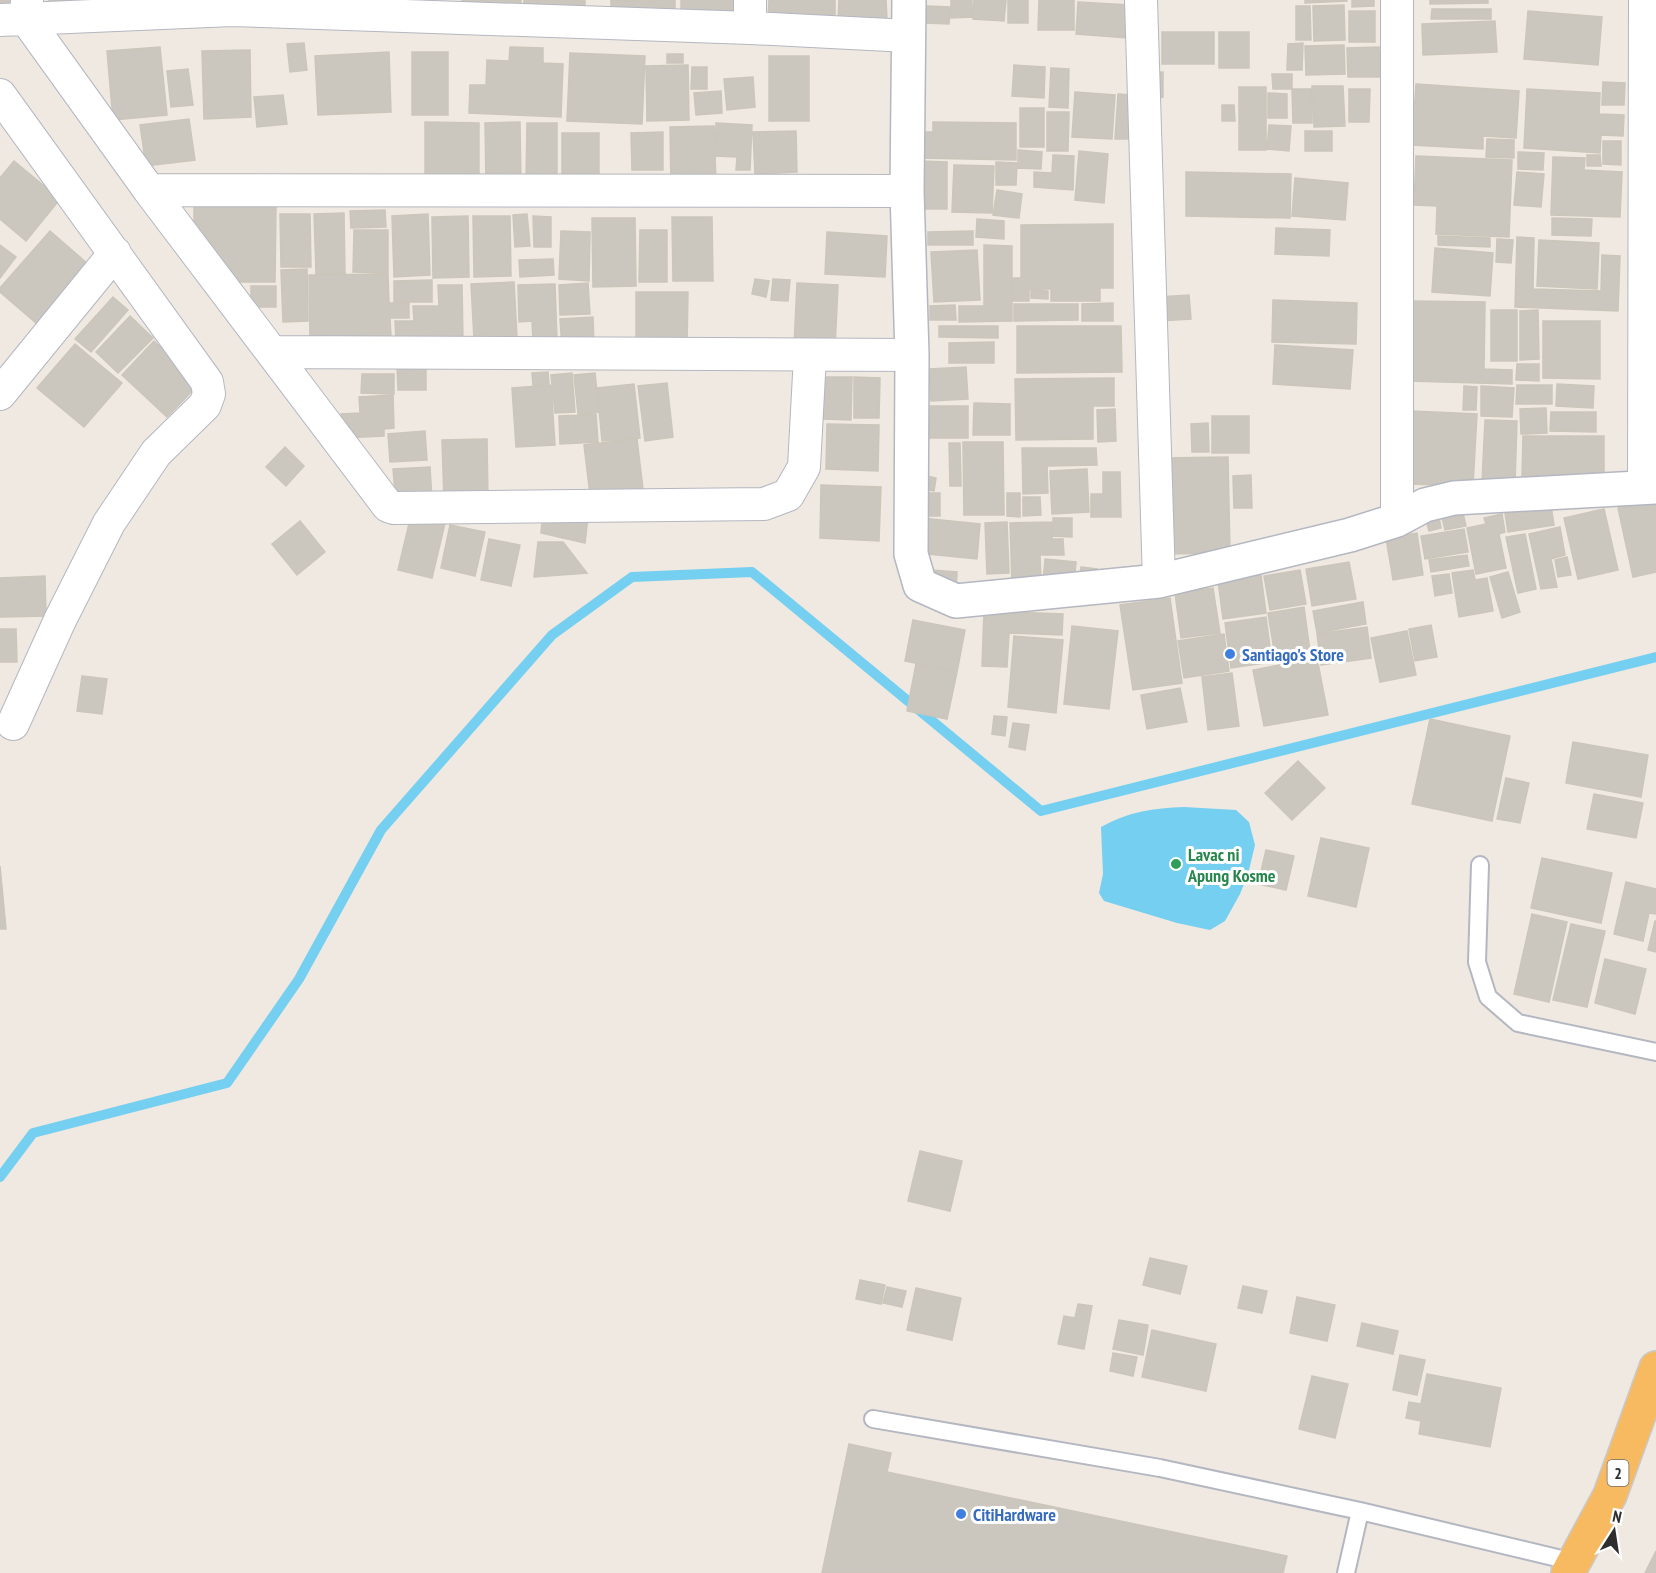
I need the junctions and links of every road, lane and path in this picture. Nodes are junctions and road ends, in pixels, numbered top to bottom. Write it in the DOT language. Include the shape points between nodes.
graph roads {
  1 [pos="909,0"];
  2 [pos="1141,0"];
  3 [pos="1397,0"];
  4 [pos="1645,0"];
  5 [pos="232,5"];
  6 [pos="437,8"];
  7 [pos="591,11"];
  8 [pos="18,13"];
  9 [pos="750,14"];
  10 [pos="909,36"];
  11 [pos="5,117"];
  12 [pos="148,190"];
  13 [pos="907,191"];
  14 [pos="115,253"];
  15 [pos="272,352"];
  16 [pos="810,356"];
  17 [pos="912,356"];
  18 [pos="0,394"];
  19 [pos="1650,487"];
  20 [pos="1397,520"];
  21 [pos="1160,581"];
  22 [pos="13,724"];
  23 [pos="1480,865"];
  24 [pos="1656,1052"];
  25 [pos="1656,1368"];
  26 [pos="873,1419"];
  27 [pos="1360,1511"];
  28 [pos="1571,1568"];
  29 [pos="1346,1573"];
  1 -- 10 [label="street"];
  2 -- 21 [label="street"];
  3 -- 20 [label="street"];
  4 -- 19 [label="street"];
  5 -- 6 [label="street"];
  5 -- 8 [label="street"];
  6 -- 7 [label="street"];
  7 -- 9 [label="street"];
  8 -- 12 [label="street"];
  9 -- 10 [label="street"];
  10 -- 13 [label="street"];
  11 -- 14 [label="street"];
  12 -- 13 [label="street"];
  12 -- 15 [label="street"];
  13 -- 17 [label="street"];
  14 -- 18 [label="street"];
  14 -- 22 [label="street" via="207,382 209,393 205,405 156,453 109,523"];
  15 -- 16 [label="street"];
  15 -- 16 [label="street" via="385,502 394,507 764,504 788,495 804,467"];
  16 -- 17 [label="street"];
  17 -- 21 [label="street" via="911,554 920,585 956,601"];
  19 -- 20 [label="street" via="1454,498 1425,505"];
  20 -- 21 [label="street"];
  23 -- 24 [label="lane" via="1477,962 1488,997 1518,1023"];
  25 -- 28 [label="highway, 2" via="1610,1495"];
  26 -- 27 [label="lane" via="1160,1468"];
  27 -- 28 [label="lane"];
  27 -- 29 [label="lane"];
}
